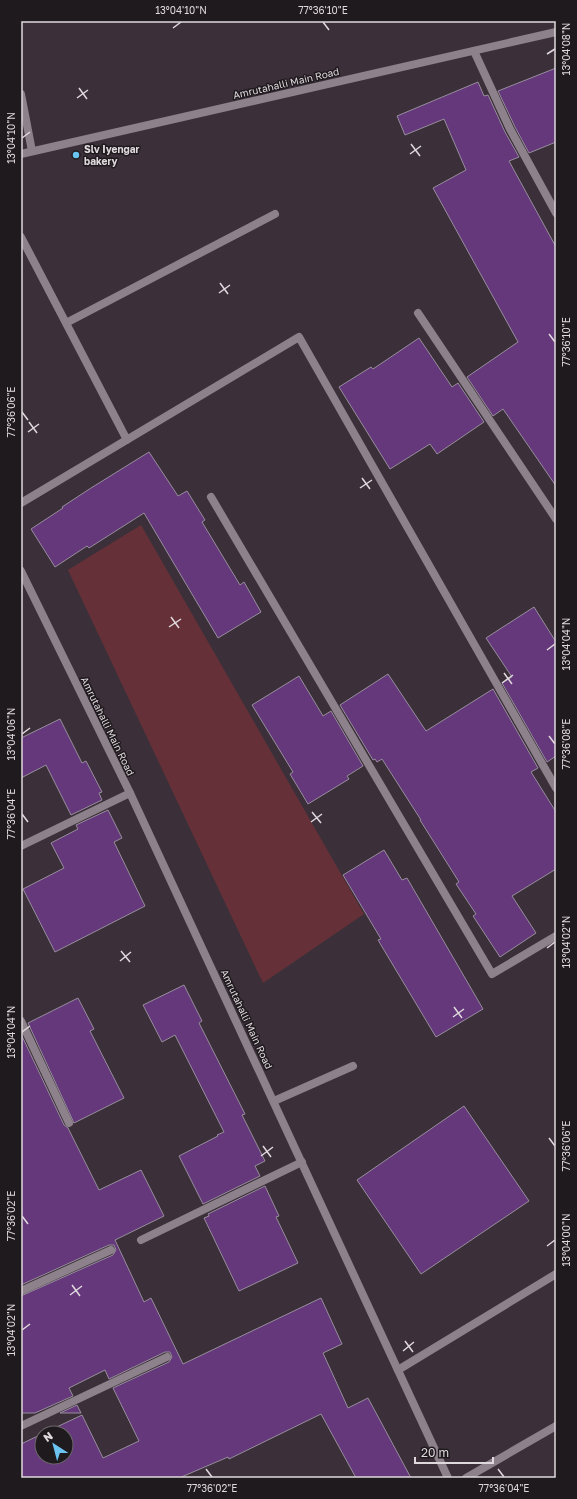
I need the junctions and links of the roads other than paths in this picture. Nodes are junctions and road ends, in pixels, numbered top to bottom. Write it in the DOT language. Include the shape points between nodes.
graph roads {
  1 [pos="556,32"];
  2 [pos="474,51"];
  3 [pos="21,94"];
  4 [pos="32,151"];
  5 [pos="21,154"];
  6 [pos="556,213"];
  7 [pos="275,214"];
  8 [pos="21,237"];
  9 [pos="418,313"];
  10 [pos="66,323"];
  11 [pos="127,440"];
  12 [pos="211,498"];
  13 [pos="21,503"];
  14 [pos="556,519"];
  15 [pos="21,571"];
  16 [pos="556,788"];
  17 [pos="130,792"];
  18 [pos="21,846"];
  19 [pos="556,936"];
  20 [pos="21,1021"];
  21 [pos="353,1066"];
  22 [pos="274,1101"];
  23 [pos="69,1123"];
  24 [pos="302,1162"];
  25 [pos="141,1240"];
  26 [pos="111,1250"];
  27 [pos="556,1274"];
  28 [pos="21,1291"];
  29 [pos="167,1357"];
  30 [pos="398,1370"];
  31 [pos="21,1426"];
  32 [pos="556,1426"];
  33 [pos="448,1478"];
  34 [pos="466,1478"];
  1 -- 2 [label="street, Amrutahalli Main Road"];
  2 -- 4 [label="street, Amrutahalli Main Road"];
  2 -- 6 [label="street" via="510,129"];
  3 -- 4 [label="street"];
  4 -- 5 [label="street, Amrutahalli Main Road"];
  7 -- 10 [label="street"];
  8 -- 10 [label="street"];
  9 -- 14 [label="street"];
  10 -- 11 [label="street"];
  11 -- 13 [label="street"];
  11 -- 16 [label="street" via="299,337"];
  12 -- 19 [label="street" via="492,974"];
  15 -- 17 [label="street, Amrutahalli Main Road"];
  17 -- 18 [label="street"];
  17 -- 22 [label="street, Amrutahalli Main Road"];
  20 -- 23 [label="street"];
  21 -- 22 [label="street"];
  22 -- 24 [label="street, Amrutahalli Main Road"];
  24 -- 25 [label="street"];
  24 -- 30 [label="street, Amrutahalli Main Road"];
  26 -- 28 [label="street"];
  27 -- 30 [label="street"];
  29 -- 31 [label="street"];
  30 -- 33 [label="street, Amrutahalli Main Road"];
  32 -- 34 [label="street"];
}
